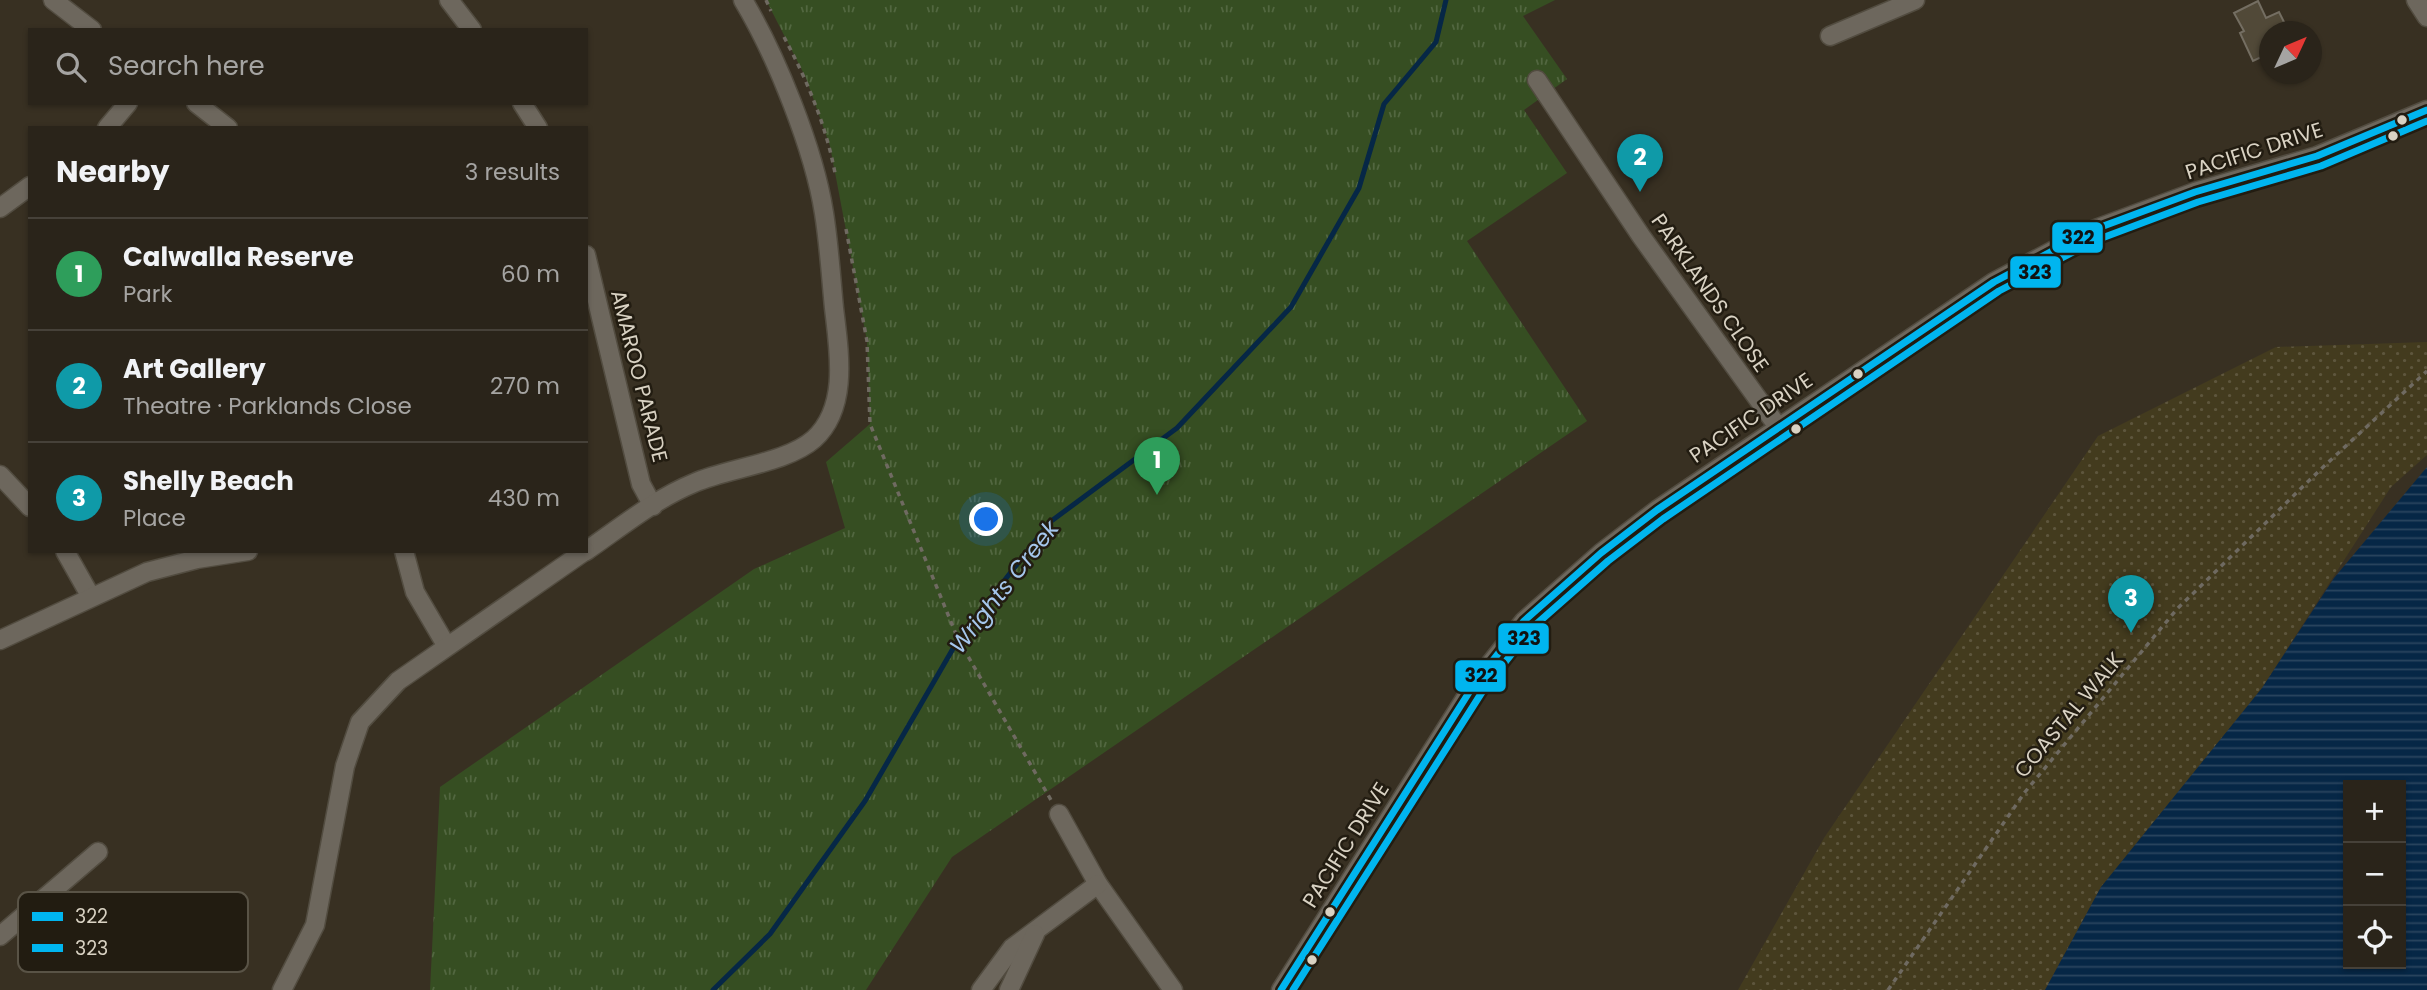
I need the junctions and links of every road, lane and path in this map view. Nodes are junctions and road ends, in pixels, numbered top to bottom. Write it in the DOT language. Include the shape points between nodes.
graph roads {
  1 [pos="53,0"];
  2 [pos="449,0"];
  3 [pos="743,0"];
  4 [pos="766,0"];
  5 [pos="1915,0"];
  6 [pos="2416,0"];
  7 [pos="2427,17"];
  8 [pos="777,22"];
  9 [pos="89,28"];
  10 [pos="470,28"];
  11 [pos="783,34"];
  12 [pos="1830,36"];
  13 [pos="1537,80"];
  14 [pos="126,105"];
  15 [pos="199,105"];
  16 [pos="523,105"];
  17 [pos="2427,110"];
  18 [pos="109,126"];
  19 [pos="225,126"];
  20 [pos="537,126"];
  21 [pos="837,185"];
  22 [pos="28,187"];
  23 [pos="0,208"];
  24 [pos="845,224"];
  25 [pos="588,263"];
  26 [pos="2427,371"];
  27 [pos="1778,427"];
  28 [pos="0,475"];
  29 [pos="28,506"];
  30 [pos="653,506"];
  31 [pos="588,550"];
  32 [pos="66,553"];
  33 [pos="235,553"];
  34 [pos="405,553"];
  35 [pos="583,553"];
  36 [pos="91,597"];
  37 [pos="0,640"];
  38 [pos="446,645"];
  39 [pos="1059,814"];
  40 [pos="98,852"];
  41 [pos="1098,884"];
  42 [pos="51,892"];
  43 [pos="18,921"];
  44 [pos="1035,934"];
  45 [pos="0,936"];
  46 [pos="282,990"];
  47 [pos="981,990"];
  48 [pos="1009,990"];
  49 [pos="1172,990"];
  50 [pos="1281,990"];
  51 [pos="1888,990"];
  1 -- 9 [label="street"];
  2 -- 10 [label="street"];
  3 -- 30 [label="street" via="774,59 824,211 838,348 836,404 818,435 801,449 698,481"];
  4 -- 8 [label="path"];
  5 -- 12 [label="street"];
  6 -- 7 [label="street"];
  11 -- 21 [label="path" via="814,101 830,146"];
  13 -- 27 [label="street, PARKLANDS CLOSE" via="1641,236"];
  14 -- 18 [label="street"];
  15 -- 19 [label="street"];
  16 -- 20 [label="street"];
  17 -- 27 [label="street, PACIFIC DRIVE" via="2317,156 2195,192 2090,231 1994,282"];
  22 -- 23 [label="street"];
  24 -- 39 [label="path" via="867,341 870,424 958,639"];
  25 -- 30 [label="street, AMAROO PARADE" via="638,472"];
  26 -- 51 [label="path, COASTAL WALK" via="2177,609 2025,792"];
  27 -- 50 [label="street, PACIFIC DRIVE" via="1629,532 1524,621 1475,683"];
  28 -- 29 [label="street"];
  30 -- 31 [label="street"];
  32 -- 36 [label="street"];
  33 -- 36 [label="street" via="147,572"];
  34 -- 38 [label="street" via="415,592"];
  35 -- 38 [label="street"];
  36 -- 37 [label="street"];
  38 -- 46 [label="street" via="398,681 360,722 345,766 315,925"];
  39 -- 41 [label="street"];
  40 -- 42 [label="street"];
  41 -- 44 [label="street"];
  41 -- 49 [label="street"];
  43 -- 45 [label="street"];
  44 -- 47 [label="street" via="1012,948"];
  44 -- 48 [label="street"];
}
